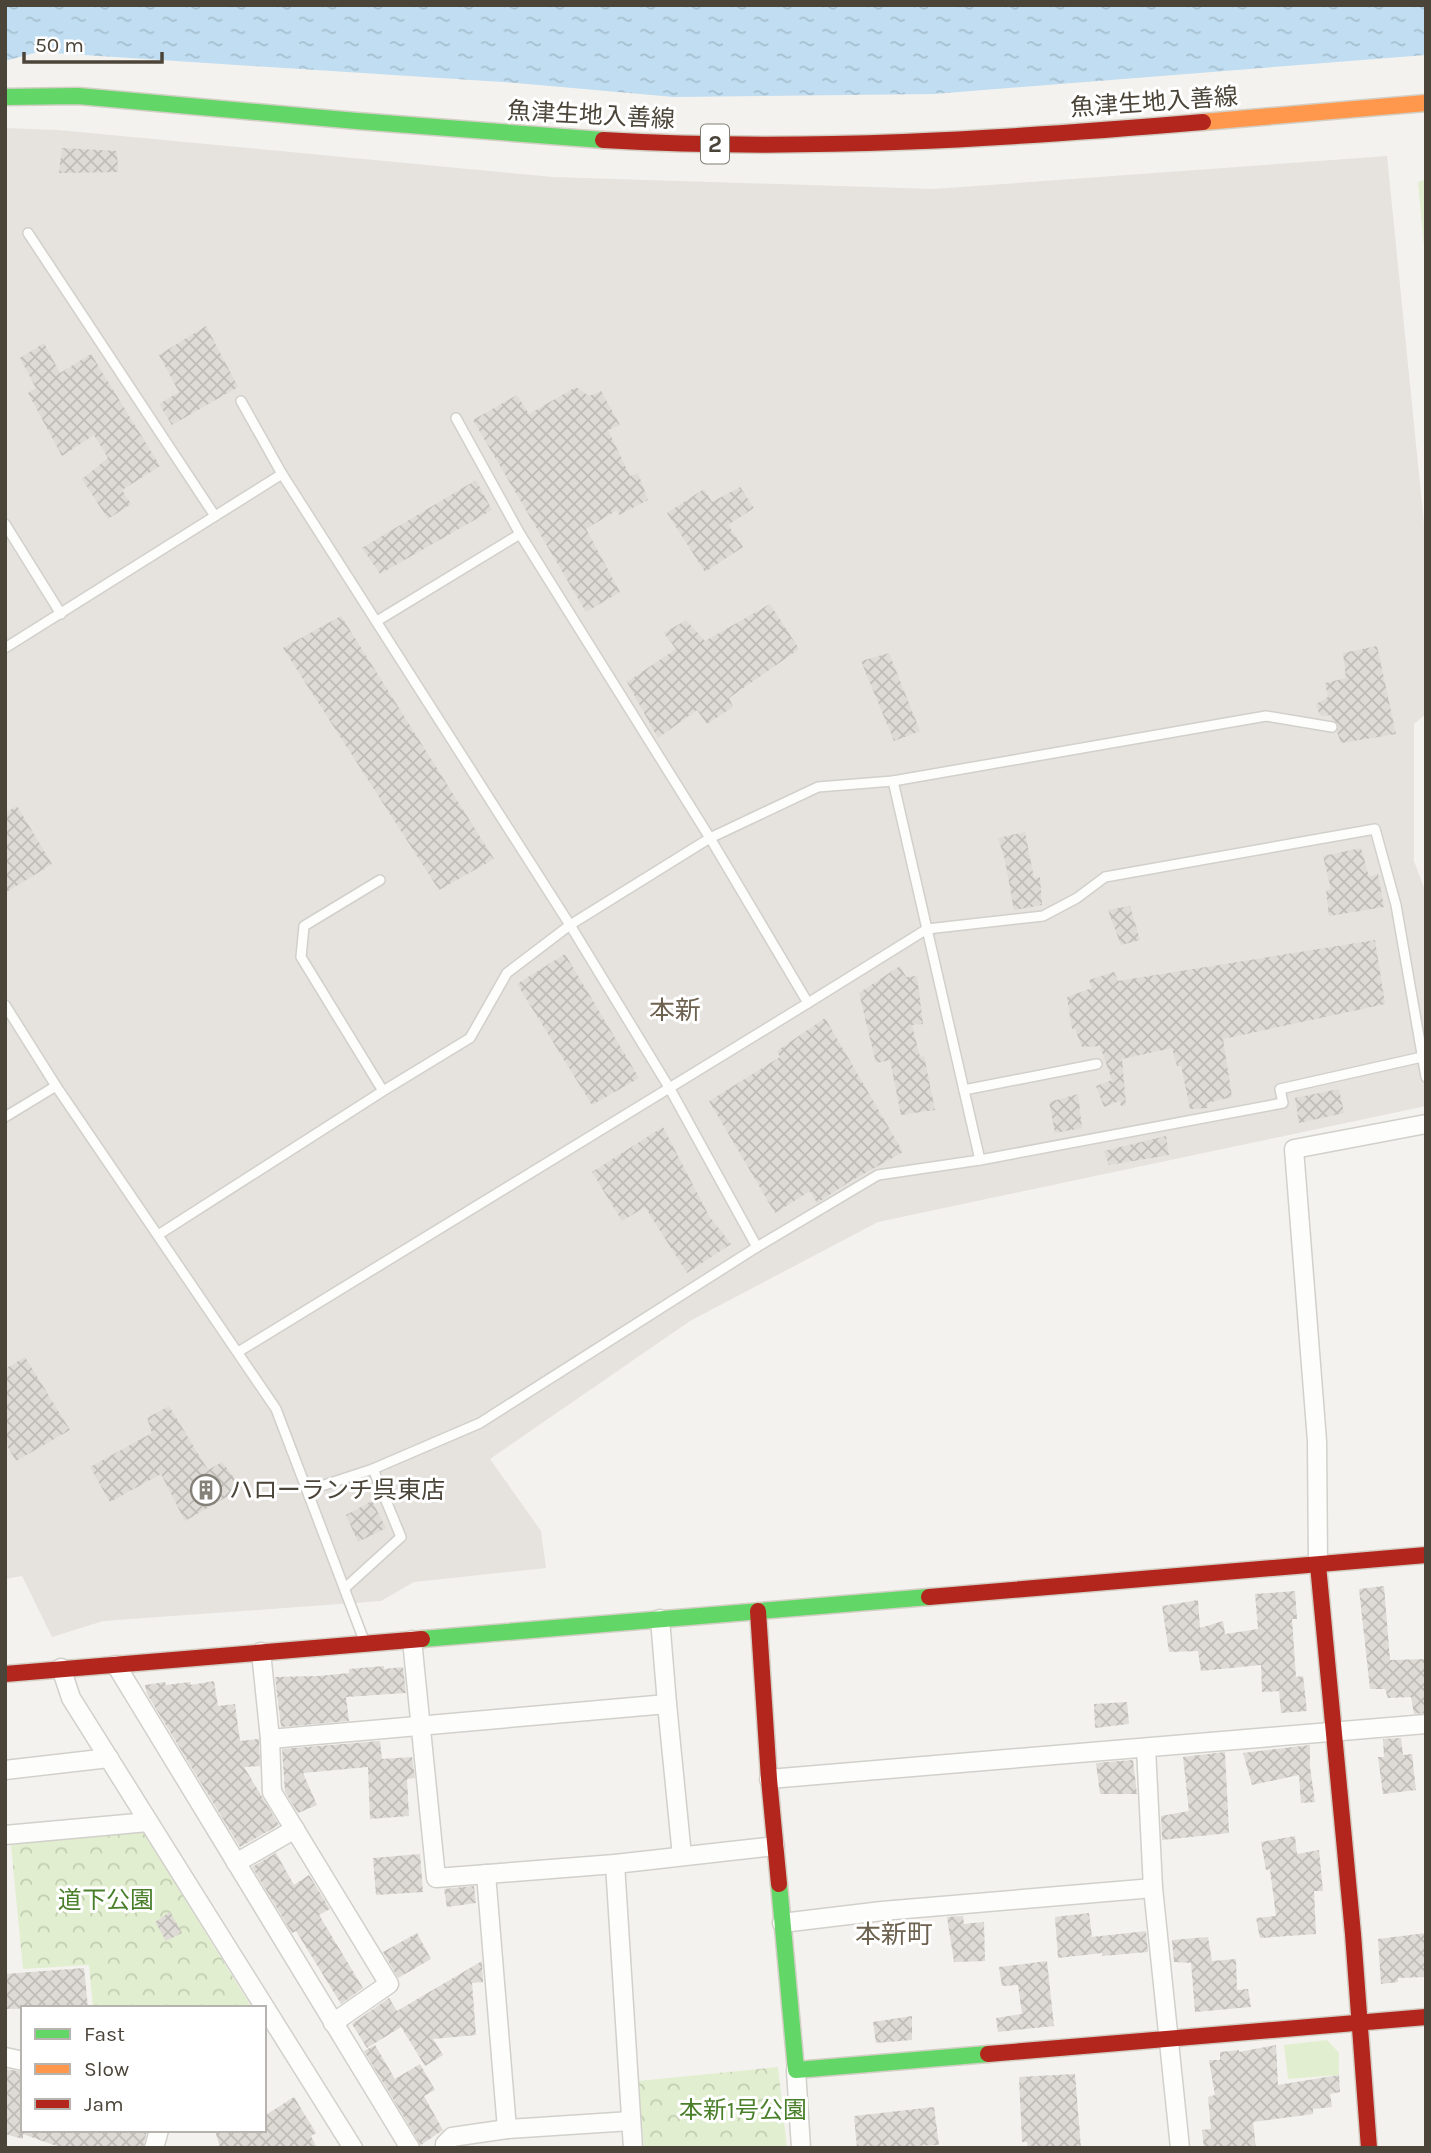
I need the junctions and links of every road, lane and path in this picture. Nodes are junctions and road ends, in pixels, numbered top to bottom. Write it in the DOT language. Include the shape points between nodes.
graph roads {
  1 [pos="5,97"];
  2 [pos="1426,103"];
  3 [pos="27,233"];
  4 [pos="241,401"];
  5 [pos="456,418"];
  6 [pos="282,474"];
  7 [pos="215,516"];
  8 [pos="5,524"];
  9 [pos="520,534"];
  10 [pos="61,614"];
  11 [pos="377,621"];
  12 [pos="5,648"];
  13 [pos="1332,727"];
  14 [pos="893,781"];
  15 [pos="710,838"];
  16 [pos="380,880"];
  17 [pos="570,925"];
  18 [pos="927,929"];
  19 [pos="808,1003"];
  20 [pos="5,1005"];
  21 [pos="1422,1057"];
  22 [pos="1097,1064"];
  23 [pos="1426,1077"];
  24 [pos="56,1086"];
  25 [pos="670,1090"];
  26 [pos="964,1090"];
  27 [pos="383,1091"];
  28 [pos="5,1117"];
  29 [pos="1426,1124"];
  30 [pos="979,1160"];
  31 [pos="158,1234"];
  32 [pos="757,1247"];
  33 [pos="238,1352"];
  34 [pos="373,1469"];
  35 [pos="309,1490"];
  36 [pos="1426,1555"];
  37 [pos="1318,1565"];
  38 [pos="345,1588"];
  39 [pos="758,1611"];
  40 [pos="660,1619"];
  41 [pos="412,1640"];
  42 [pos="365,1643"];
  43 [pos="261,1652"];
  44 [pos="116,1665"];
  45 [pos="61,1668"];
  46 [pos="5,1674"];
  47 [pos="667,1704"];
  48 [pos="1426,1724"];
  49 [pos="421,1727"];
  50 [pos="1333,1731"];
  51 [pos="270,1739"];
  52 [pos="1146,1748"];
  53 [pos="109,1758"];
  54 [pos="5,1770"];
  55 [pos="769,1780"];
  56 [pos="148,1822"];
  57 [pos="295,1829"];
  58 [pos="5,1835"];
  59 [pos="775,1846"];
  60 [pos="682,1856"];
  61 [pos="236,1863"];
  62 [pos="615,1864"];
  63 [pos="485,1874"];
  64 [pos="1153,1888"];
  65 [pos="782,1923"];
  66 [pos="256,2006"];
  67 [pos="1426,2017"];
  68 [pos="332,2023"];
  69 [pos="1359,2023"];
  70 [pos="270,2030"];
  71 [pos="1167,2038"];
  72 [pos="796,2070"];
  73 [pos="631,2121"];
  74 [pos="507,2129"];
  75 [pos="353,2148"];
  76 [pos="411,2148"];
  77 [pos="445,2148"];
  78 [pos="634,2148"];
  79 [pos="801,2148"];
  80 [pos="1180,2148"];
  81 [pos="1369,2148"];
  1 -- 2 [label="street, 魚津生地入善線 / 2" via="78,96 585,139 757,145 864,145 1043,134"];
  3 -- 7 [label="lane"];
  4 -- 6 [label="lane"];
  5 -- 9 [label="lane"];
  6 -- 7 [label="lane"];
  6 -- 11 [label="lane"];
  7 -- 10 [label="lane"];
  8 -- 10 [label="lane"];
  9 -- 11 [label="lane"];
  9 -- 15 [label="lane"];
  10 -- 12 [label="lane"];
  11 -- 17 [label="lane"];
  13 -- 14 [label="lane" via="1266,716"];
  14 -- 15 [label="lane" via="818,788"];
  14 -- 18 [label="lane"];
  15 -- 17 [label="lane"];
  15 -- 19 [label="lane"];
  16 -- 27 [label="lane" via="304,926 302,957"];
  17 -- 25 [label="lane"];
  17 -- 27 [label="lane" via="507,973 470,1038"];
  18 -- 19 [label="lane"];
  18 -- 21 [label="lane" via="1043,916 1105,877 1375,829 1396,905"];
  18 -- 26 [label="lane"];
  19 -- 25 [label="lane"];
  20 -- 24 [label="lane"];
  21 -- 23 [label="lane"];
  21 -- 30 [label="lane" via="1280,1089 1283,1103"];
  22 -- 26 [label="lane"];
  24 -- 28 [label="lane"];
  24 -- 31 [label="lane"];
  25 -- 32 [label="lane"];
  25 -- 33 [label="lane"];
  26 -- 30 [label="lane"];
  27 -- 31 [label="lane"];
  29 -- 37 [label="street" via="1294,1149 1317,1441"];
  30 -- 32 [label="lane" via="878,1175"];
  31 -- 33 [label="lane"];
  32 -- 34 [label="lane" via="480,1423"];
  33 -- 35 [label="lane" via="276,1409"];
  34 -- 35 [label="lane"];
  34 -- 38 [label="lane" via="401,1536"];
  35 -- 38 [label="lane"];
  36 -- 37 [label="street"];
  37 -- 39 [label="street"];
  37 -- 50 [label="street"];
  38 -- 42 [label="lane"];
  39 -- 40 [label="street"];
  39 -- 55 [label="street"];
  40 -- 41 [label="street"];
  40 -- 47 [label="street"];
  41 -- 42 [label="street"];
  41 -- 49 [label="street"];
  42 -- 43 [label="street"];
  43 -- 44 [label="street"];
  43 -- 51 [label="street"];
  44 -- 45 [label="street"];
  44 -- 61 [label="street"];
  45 -- 46 [label="street"];
  45 -- 53 [label="street" via="71,1698"];
  47 -- 49 [label="street"];
  47 -- 60 [label="street"];
  48 -- 50 [label="street"];
  49 -- 51 [label="street"];
  49 -- 63 [label="street" via="436,1878"];
  50 -- 52 [label="street"];
  50 -- 69 [label="street"];
  51 -- 57 [label="street" via="272,1791"];
  52 -- 55 [label="street"];
  52 -- 64 [label="street"];
  53 -- 54 [label="street"];
  53 -- 56 [label="street"];
  55 -- 59 [label="street"];
  56 -- 58 [label="street"];
  56 -- 66 [label="street"];
  57 -- 61 [label="street"];
  57 -- 68 [label="street" via="389,1984"];
  59 -- 60 [label="street"];
  59 -- 65 [label="street"];
  60 -- 62 [label="street"];
  61 -- 68 [label="street"];
  62 -- 63 [label="street"];
  62 -- 73 [label="street"];
  63 -- 74 [label="street"];
  64 -- 65 [label="street"];
  64 -- 71 [label="street"];
  65 -- 72 [label="street"];
  67 -- 69 [label="street"];
  68 -- 76 [label="street"];
  69 -- 71 [label="street"];
  69 -- 81 [label="street"];
  70 -- 75 [label="street"];
  71 -- 72 [label="street"];
  71 -- 80 [label="street"];
  72 -- 79 [label="street"];
  73 -- 74 [label="street"];
  73 -- 78 [label="street"];
  74 -- 77 [label="street" via="452,2137"];
}
